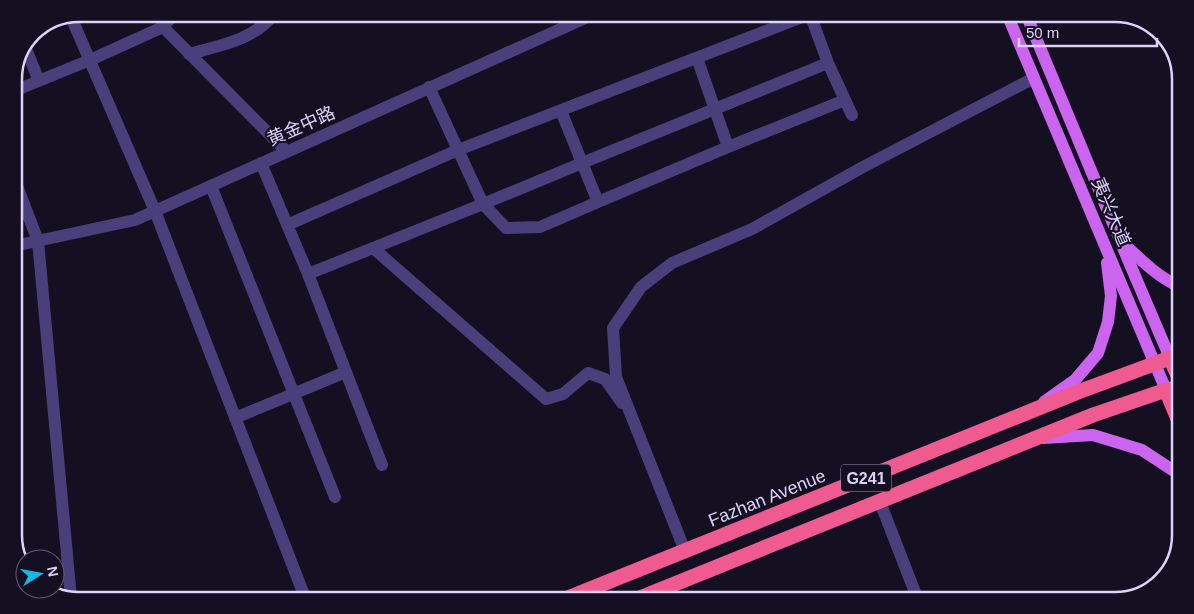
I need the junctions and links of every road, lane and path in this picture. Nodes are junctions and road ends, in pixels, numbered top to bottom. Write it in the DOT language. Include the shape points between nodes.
graph roads {
  1 [pos="74,23"];
  2 [pos="166,23"];
  3 [pos="264,23"];
  4 [pos="574,23"];
  5 [pos="787,23"];
  6 [pos="813,23"];
  7 [pos="1011,23"];
  8 [pos="1030,23"];
  9 [pos="163,27"];
  10 [pos="28,54"];
  11 [pos="189,54"];
  12 [pos="697,58"];
  13 [pos="90,60"];
  14 [pos="828,62"];
  15 [pos="1034,78"];
  16 [pos="38,81"];
  17 [pos="23,87"];
  18 [pos="429,87"];
  19 [pos="845,100"];
  20 [pos="715,109"];
  21 [pos="562,111"];
  22 [pos="852,115"];
  23 [pos="728,147"];
  24 [pos="458,150"];
  25 [pos="287,152"];
  26 [pos="582,162"];
  27 [pos="261,163"];
  28 [pos="211,186"];
  29 [pos="23,202"];
  30 [pos="598,202"];
  31 [pos="483,204"];
  32 [pos="155,211"];
  33 [pos="288,225"];
  34 [pos="38,241"];
  35 [pos="1121,241"];
  36 [pos="23,244"];
  37 [pos="373,248"];
  38 [pos="1106,249"];
  39 [pos="308,274"];
  40 [pos="1171,283"];
  41 [pos="1172,349"];
  42 [pos="1172,357"];
  43 [pos="1155,364"];
  44 [pos="346,372"];
  45 [pos="1172,388"];
  46 [pos="1166,390"];
  47 [pos="293,394"];
  48 [pos="1172,404"];
  49 [pos="1028,412"];
  50 [pos="632,417"];
  51 [pos="235,418"];
  52 [pos="1035,439"];
  53 [pos="382,465"];
  54 [pos="1172,470"];
  55 [pos="335,497"];
  56 [pos="880,502"];
  57 [pos="685,551"];
  58 [pos="70,591"];
  59 [pos="303,592"];
  60 [pos="582,592"];
  61 [pos="655,592"];
  62 [pos="915,592"];
  1 -- 13 [label="street"];
  2 -- 9 [label="street"];
  3 -- 11 [label="street" via="234,42"];
  4 -- 18 [label="street, 黄金中路"];
  5 -- 12 [label="street"];
  6 -- 14 [label="street"];
  7 -- 15 [label="main road, 夷兴大道"];
  8 -- 35 [label="main road, 夷兴大道"];
  9 -- 11 [label="street"];
  9 -- 13 [label="street"];
  10 -- 16 [label="street"];
  11 -- 25 [label="street"];
  12 -- 20 [label="street"];
  12 -- 21 [label="street"];
  13 -- 16 [label="street"];
  13 -- 32 [label="street"];
  14 -- 19 [label="street"];
  14 -- 20 [label="street"];
  15 -- 38 [label="main road, 夷兴大道"];
  15 -- 50 [label="street" via="752,229 672,263 641,286 613,328 616,377"];
  16 -- 17 [label="street"];
  18 -- 24 [label="street"];
  18 -- 25 [label="street, 黄金中路"];
  19 -- 22 [label="street"];
  19 -- 23 [label="street"];
  20 -- 23 [label="street"];
  20 -- 26 [label="street"];
  21 -- 24 [label="street"];
  21 -- 26 [label="street"];
  23 -- 30 [label="street"];
  24 -- 31 [label="street"];
  24 -- 33 [label="street"];
  25 -- 27 [label="street, 黄金中路"];
  26 -- 30 [label="street"];
  26 -- 31 [label="street"];
  27 -- 28 [label="street, 黄金中路"];
  27 -- 33 [label="street"];
  28 -- 32 [label="street, 黄金中路"];
  28 -- 47 [label="street"];
  29 -- 34 [label="street"];
  30 -- 31 [label="street" via="540,227 506,228"];
  31 -- 37 [label="street"];
  32 -- 34 [label="street, 黄金中路" via="135,220"];
  32 -- 51 [label="street"];
  33 -- 39 [label="street"];
  34 -- 36 [label="street, 黄金中路"];
  34 -- 58 [label="street"];
  35 -- 40 [label="main road"];
  35 -- 41 [label="main road, 夷兴大道"];
  37 -- 39 [label="street"];
  37 -- 50 [label="street" via="546,400 563,394 588,373 605,379"];
  38 -- 43 [label="main road, 夷兴大道"];
  38 -- 49 [label="main road" via="1111,296 1108,322 1098,353 1074,380"];
  39 -- 44 [label="street"];
  42 -- 43 [label="highway, Fazhan Avenue / G241"];
  43 -- 46 [label="main road, 夷兴大道"];
  43 -- 49 [label="highway, Fazhan Avenue / G241"];
  44 -- 47 [label="street"];
  44 -- 53 [label="street"];
  45 -- 46 [label="main road"];
  46 -- 48 [label="highway, 夷兴大道"];
  46 -- 52 [label="highway, G241"];
  47 -- 51 [label="street"];
  47 -- 55 [label="street"];
  49 -- 57 [label="highway, Fazhan Avenue / G241"];
  50 -- 57 [label="street"];
  51 -- 59 [label="street"];
  52 -- 54 [label="main road" via="1093,435 1142,450"];
  52 -- 56 [label="highway, G241"];
  56 -- 61 [label="highway, G241"];
  56 -- 62 [label="street"];
  57 -- 60 [label="highway, Fazhan Avenue / G241"];
}
